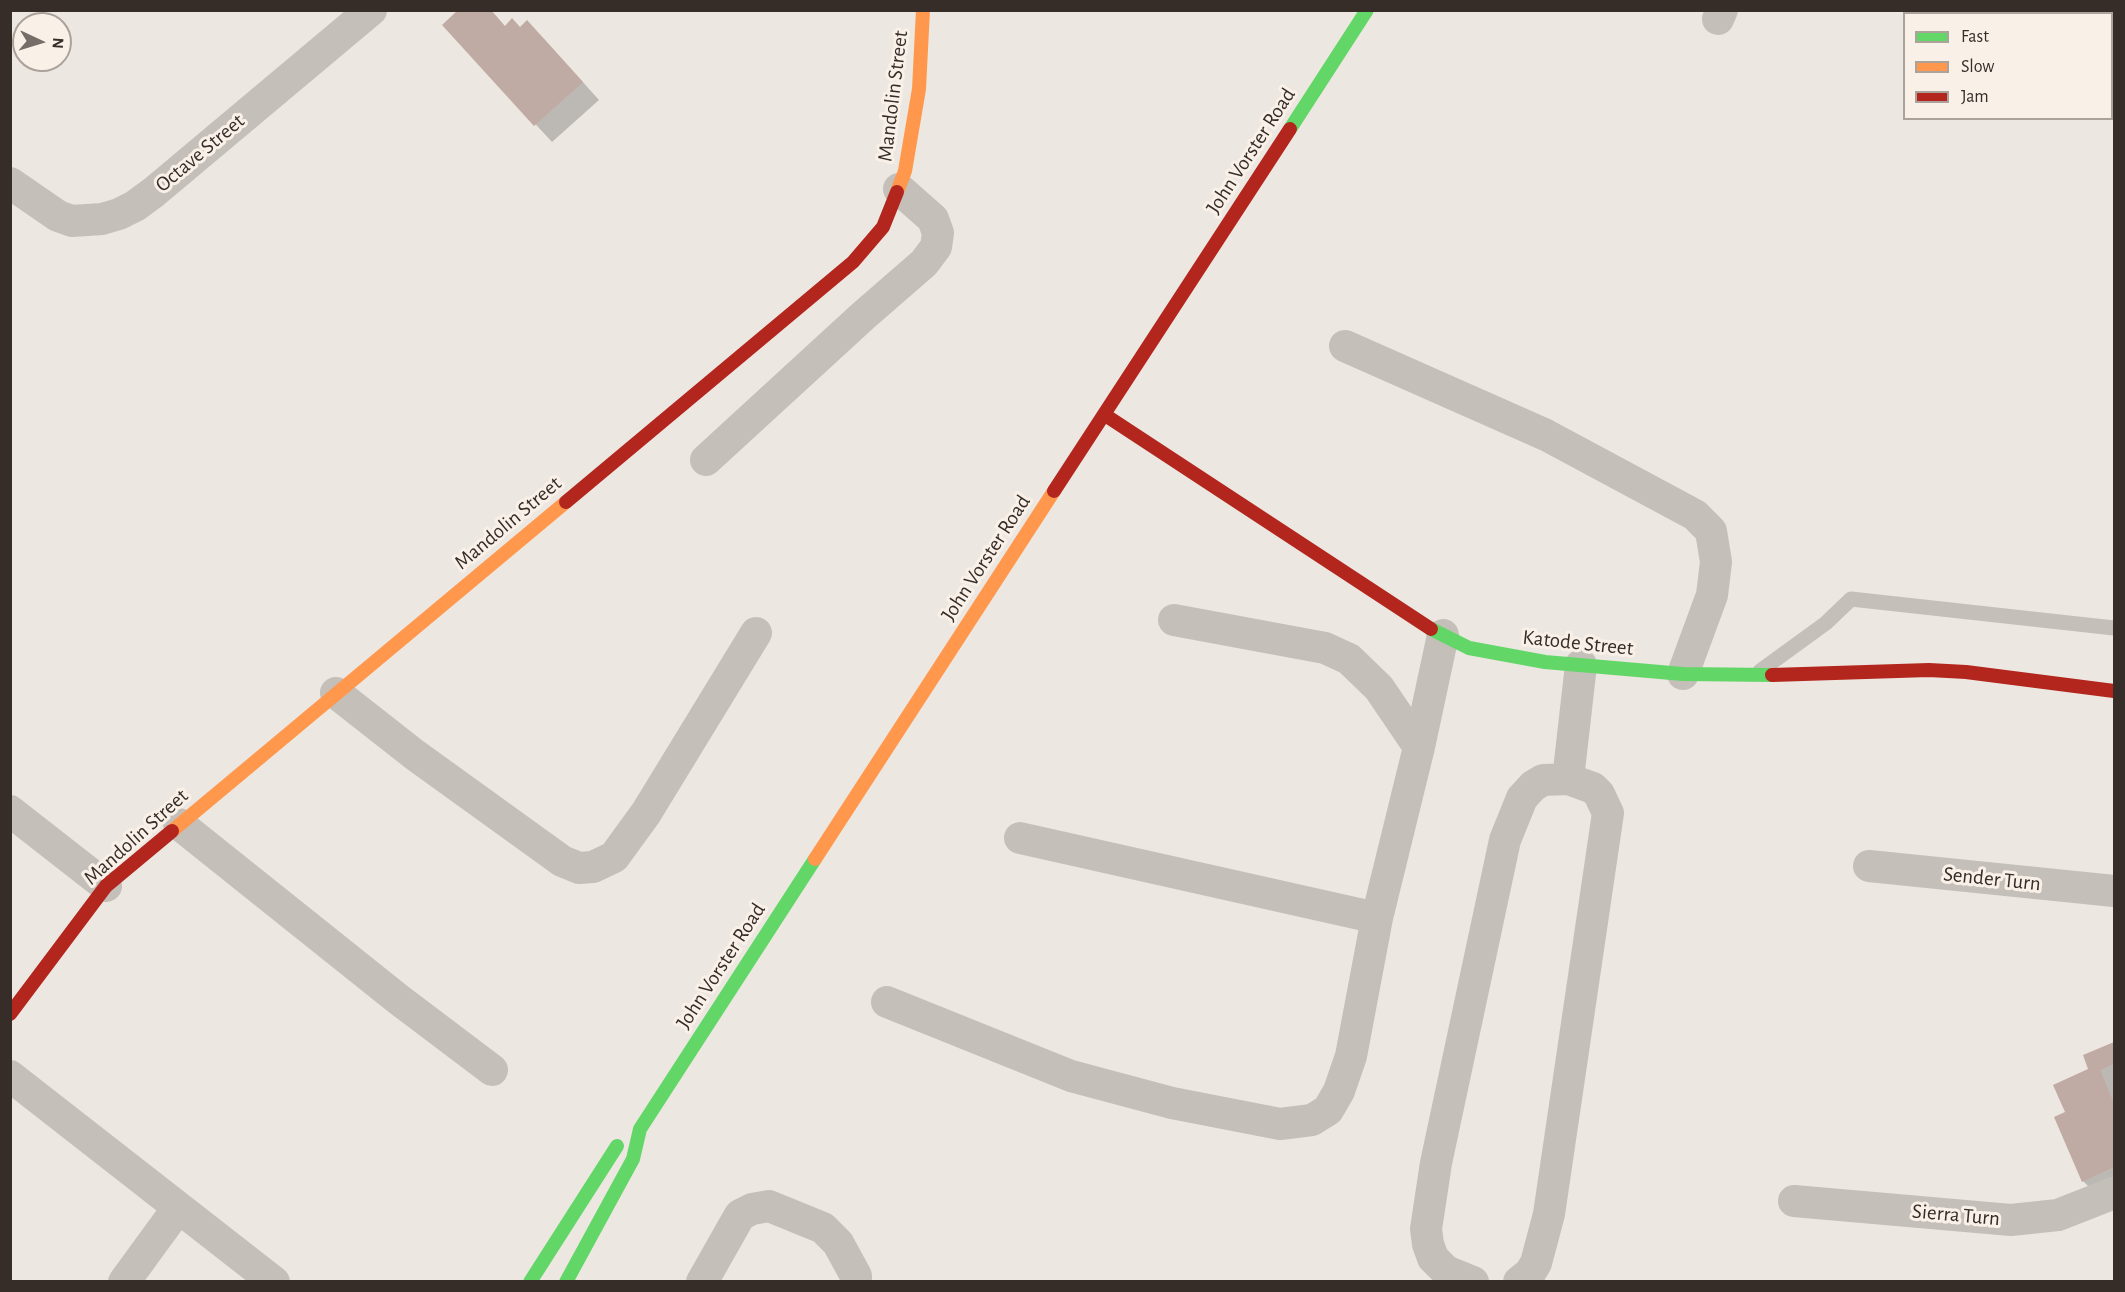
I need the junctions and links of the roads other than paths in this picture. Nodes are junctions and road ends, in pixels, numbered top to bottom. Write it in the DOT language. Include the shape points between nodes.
graph roads {
  1 [pos="371,10"];
  2 [pos="923,10"];
  3 [pos="1367,10"];
  4 [pos="10,183"];
  5 [pos="899,189"];
  6 [pos="1345,346"];
  7 [pos="1105,415"];
  8 [pos="706,460"];
  9 [pos="1174,620"];
  10 [pos="2115,628"];
  11 [pos="756,633"];
  12 [pos="1443,635"];
  13 [pos="1581,665"];
  14 [pos="1683,674"];
  15 [pos="1753,676"];
  16 [pos="2115,691"];
  17 [pos="336,693"];
  18 [pos="1419,747"];
  19 [pos="1568,779"];
  20 [pos="10,811"];
  21 [pos="179,824"];
  22 [pos="1020,838"];
  23 [pos="1869,866"];
  24 [pos="106,886"];
  25 [pos="2115,891"];
  26 [pos="1377,918"];
  27 [pos="886,1002"];
  28 [pos="10,1014"];
  29 [pos="492,1070"];
  30 [pos="10,1076"];
  31 [pos="640,1129"];
  32 [pos="2115,1193"];
  33 [pos="1794,1201"];
  34 [pos="178,1208"];
  35 [pos="124,1281"];
  36 [pos="274,1281"];
  37 [pos="530,1281"];
  38 [pos="566,1281"];
  39 [pos="702,1281"];
  40 [pos="856,1281"];
  41 [pos="1473,1281"];
  42 [pos="1519,1281"];
  1 -- 4 [label="street, Octave Street" via="154,192 127,210 102,219 72,221 58,216"];
  2 -- 5 [label="street, Mandolin Street" via="919,89"];
  3 -- 7 [label="street, John Vorster Road"];
  5 -- 8 [label="street" via="933,219 938,233 936,247 924,263"];
  5 -- 17 [label="street, Mandolin Street" via="883,227 853,262"];
  6 -- 14 [label="street" via="1546,435 1695,515 1711,531 1716,562 1712,595"];
  7 -- 12 [label="street, Katode Street" via="1341,573"];
  7 -- 31 [label="street, John Vorster Road"];
  9 -- 18 [label="street" via="1325,648 1349,659 1379,688"];
  10 -- 15 [label="lane" via="1851,599 1826,623"];
  11 -- 17 [label="street" via="646,813 614,857 593,867 579,868 562,861"];
  12 -- 13 [label="street, Katode Street" via="1469,648"];
  12 -- 18 [label="street"];
  13 -- 14 [label="street, Katode Street"];
  13 -- 19 [label="street"];
  14 -- 15 [label="street, Katode Street"];
  15 -- 16 [label="street, Katode Street" via="1929,670"];
  17 -- 21 [label="street, Mandolin Street"];
  18 -- 26 [label="street"];
  19 -- 41 [label="street" via="1543,780 1533,786 1522,798 1505,840 1436,1163 1426,1229 1428,1244 1433,1258 1446,1271"];
  19 -- 42 [label="street" via="1593,788 1608,813 1549,1214 1536,1263"];
  20 -- 24 [label="street"];
  21 -- 24 [label="street, Mandolin Street"];
  21 -- 29 [label="street"];
  22 -- 26 [label="street"];
  23 -- 25 [label="street, Sender Turn"];
  24 -- 28 [label="street, Mandolin Street"];
  26 -- 27 [label="street" via="1351,1056 1328,1110 1312,1120 1280,1124 1172,1103 1071,1076"];
  30 -- 34 [label="street"];
  31 -- 37 [label="street, John Vorster Road" via="614,1149"];
  31 -- 38 [label="street, John Vorster Road" via="633,1159"];
  32 -- 33 [label="street, Sierra Turn" via="2058,1215 2011,1220"];
  34 -- 35 [label="street"];
  34 -- 36 [label="street"];
  39 -- 40 [label="street" via="740,1215 769,1206 823,1228 838,1243"];
}
